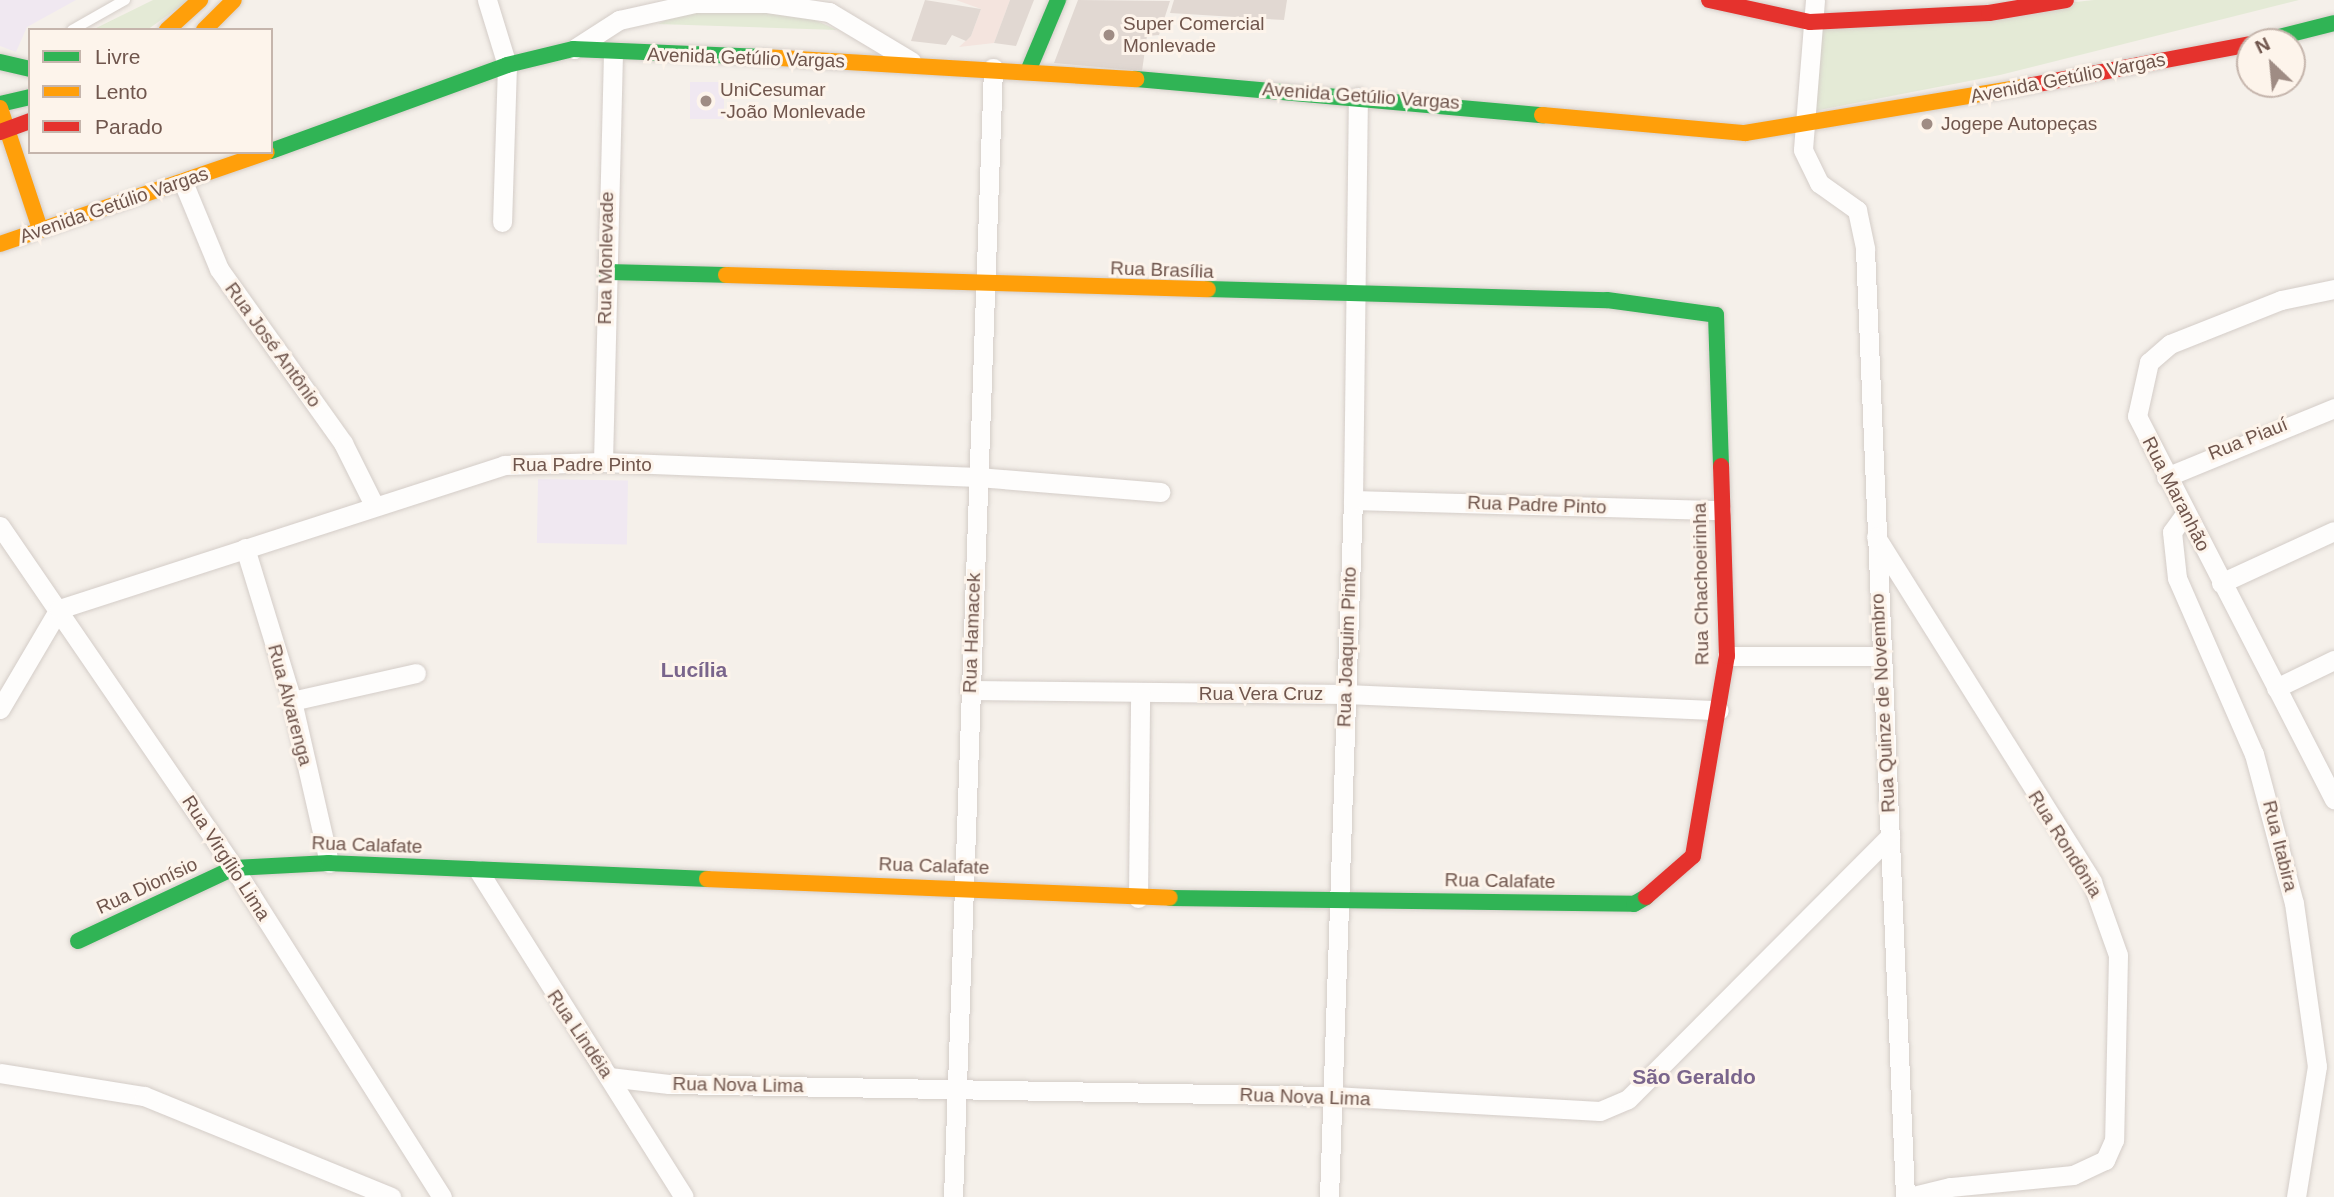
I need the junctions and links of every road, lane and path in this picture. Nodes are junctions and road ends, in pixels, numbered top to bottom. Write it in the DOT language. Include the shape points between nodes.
graph roads {
  1 [pos="124,0"];
  2 [pos="200,0"];
  3 [pos="234,0"];
  4 [pos="487,0"];
  5 [pos="1058,0"];
  6 [pos="1709,0"];
  7 [pos="1815,0"];
  8 [pos="2066,0"];
  9 [pos="831,6"];
  10 [pos="1811,22"];
  11 [pos="2334,23"];
  12 [pos="75,28"];
  13 [pos="169,28"];
  14 [pos="206,28"];
  15 [pos="2306,30"];
  16 [pos="2236,47"];
  17 [pos="573,50"];
  18 [pos="613,53"];
  19 [pos="0,62"];
  20 [pos="919,64"];
  21 [pos="507,65"];
  22 [pos="993,68"];
  23 [pos="28,69"];
  24 [pos="1029,69"];
  25 [pos="1358,97"];
  26 [pos="28,98"];
  27 [pos="0,106"];
  28 [pos="28,122"];
  29 [pos="1802,125"];
  30 [pos="4,131"];
  31 [pos="273,150"];
  32 [pos="261,154"];
  33 [pos="183,182"];
  34 [pos="502,222"];
  35 [pos="40,229"];
  36 [pos="0,244"];
  37 [pos="606,272"];
  38 [pos="983,285"];
  39 [pos="2334,289"];
  40 [pos="1358,298"];
  41 [pos="1716,315"];
  42 [pos="2334,408"];
  43 [pos="603,462"];
  44 [pos="978,477"];
  45 [pos="2166,477"];
  46 [pos="1160,492"];
  47 [pos="1353,500"];
  48 [pos="373,503"];
  49 [pos="1721,510"];
  50 [pos="2185,514"];
  51 [pos="0,526"];
  52 [pos="2334,531"];
  53 [pos="1874,533"];
  54 [pos="245,548"];
  55 [pos="2221,583"];
  56 [pos="59,609"];
  57 [pos="1727,656"];
  58 [pos="1881,656"];
  59 [pos="2334,660"];
  60 [pos="416,673"];
  61 [pos="2276,688"];
  62 [pos="970,690"];
  63 [pos="1140,693"];
  64 [pos="1346,694"];
  65 [pos="292,701"];
  66 [pos="0,709"];
  67 [pos="1719,710"];
  68 [pos="2333,795"];
  69 [pos="1889,836"];
  70 [pos="329,863"];
  71 [pos="233,868"];
  72 [pos="478,870"];
  73 [pos="964,888"];
  74 [pos="1138,898"];
  75 [pos="1338,900"];
  76 [pos="1634,904"];
  77 [pos="78,941"];
  78 [pos="0,1073"];
  79 [pos="609,1077"];
  80 [pos="957,1090"];
  81 [pos="1333,1096"];
  82 [pos="391,1197"];
  83 [pos="442,1197"];
  84 [pos="684,1197"];
  85 [pos="953,1197"];
  86 [pos="1329,1197"];
  87 [pos="1907,1197"];
  88 [pos="2296,1197"];
  1 -- 12 [label="lane"];
  2 -- 13 [label="street"];
  3 -- 14 [label="street"];
  4 -- 21 [label="street"];
  5 -- 24 [label="street"];
  6 -- 10 [label="street"];
  7 -- 10 [label="street"];
  8 -- 10 [label="street" via="1989,13"];
  9 -- 17 [label="street, Avenida Getúlio Vargas" via="695,3 619,20"];
  9 -- 20 [label="street, Avenida Getúlio Vargas"];
  10 -- 29 [label="street"];
  11 -- 15 [label="street"];
  16 -- 29 [label="street, Avenida Getúlio Vargas"];
  17 -- 18 [label="street, Avenida Getúlio Vargas"];
  17 -- 21 [label="street, Avenida Getúlio Vargas"];
  18 -- 20 [label="street, Avenida Getúlio Vargas"];
  18 -- 37 [label="street, Rua Monlevade"];
  19 -- 23 [label="street"];
  20 -- 22 [label="street, Avenida Getúlio Vargas"];
  21 -- 31 [label="street, Avenida Getúlio Vargas"];
  21 -- 34 [label="street"];
  22 -- 24 [label="street, Avenida Getúlio Vargas"];
  22 -- 38 [label="street, Rua Hamacek"];
  24 -- 25 [label="street, Avenida Getúlio Vargas"];
  25 -- 29 [label="street, Avenida Getúlio Vargas" via="1745,133"];
  25 -- 40 [label="street, Rua Joaquim Pinto"];
  26 -- 27 [label="street"];
  27 -- 30 [label="street"];
  28 -- 30 [label="street"];
  29 -- 53 [label="street, Rua Quinze de Novembro" via="1812,174 1857,210 1865,248"];
  30 -- 35 [label="street"];
  32 -- 33 [label="street, Avenida Getúlio Vargas"];
  33 -- 35 [label="street, Avenida Getúlio Vargas"];
  33 -- 48 [label="street, Rua José Antônio" via="219,270 343,443"];
  35 -- 36 [label="street, Avenida Getúlio Vargas"];
  37 -- 38 [label="street, Rua Brasília"];
  37 -- 43 [label="street, Rua Monlevade"];
  38 -- 40 [label="street, Rua Brasília"];
  38 -- 44 [label="street, Rua Hamacek"];
  39 -- 45 [label="street, Rua Maranhão" via="2205,327 2150,362 2137,416"];
  40 -- 41 [label="street, Rua Brasília" via="1607,299"];
  40 -- 47 [label="street, Rua Joaquim Pinto"];
  41 -- 49 [label="street, Rua Chachoeirinha"];
  42 -- 45 [label="street, Rua Piauí"];
  43 -- 44 [label="street, Rua Padre Pinto"];
  43 -- 48 [label="street, Rua Padre Pinto" via="504,465"];
  44 -- 46 [label="street, Rua Padre Pinto"];
  44 -- 62 [label="street, Rua Hamacek"];
  45 -- 50 [label="street, Rua Maranhão"];
  47 -- 49 [label="street, Rua Padre Pinto"];
  47 -- 64 [label="street, Rua Joaquim Pinto"];
  48 -- 54 [label="street, Rua Padre Pinto"];
  49 -- 57 [label="street, Rua Chachoeirinha"];
  50 -- 55 [label="street, Rua Maranhão"];
  50 -- 88 [label="street, Rua Itabira" via="2172,532 2177,578 2254,754 2294,903 2317,1066"];
  51 -- 56 [label="street, Rua Virgílio Lima"];
  52 -- 55 [label="street"];
  53 -- 58 [label="street, Rua Quinze de Novembro"];
  53 -- 87 [label="street, Rua Rondônia" via="2092,882 2118,955 2114,1140 2105,1160 2073,1175 1950,1187"];
  54 -- 56 [label="street, Rua Padre Pinto"];
  54 -- 65 [label="street, Rua Alvarenga"];
  55 -- 61 [label="street, Rua Maranhão"];
  56 -- 66 [label="street"];
  56 -- 71 [label="street, Rua Virgílio Lima"];
  57 -- 58 [label="street"];
  57 -- 67 [label="street, Rua Chachoeirinha"];
  58 -- 69 [label="street, Rua Quinze de Novembro"];
  59 -- 61 [label="street"];
  60 -- 65 [label="street"];
  61 -- 68 [label="street, Rua Maranhão"];
  62 -- 63 [label="street, Rua Vera Cruz"];
  62 -- 73 [label="street, Rua Hamacek"];
  63 -- 64 [label="street, Rua Vera Cruz"];
  63 -- 74 [label="street"];
  64 -- 67 [label="street, Rua Vera Cruz"];
  64 -- 75 [label="street, Rua Joaquim Pinto"];
  65 -- 70 [label="street, Rua Alvarenga"];
  67 -- 76 [label="street, Rua Chachoeirinha" via="1693,856 1664,887"];
  69 -- 81 [label="street, Rua Nova Lima" via="1628,1098 1601,1111"];
  69 -- 87 [label="street, Rua Quinze de Novembro"];
  70 -- 71 [label="street, Rua Calafate"];
  70 -- 72 [label="street, Rua Calafate"];
  71 -- 77 [label="street, Rua Dionísio"];
  71 -- 83 [label="street, Rua Virgílio Lima"];
  72 -- 73 [label="street, Rua Calafate"];
  72 -- 79 [label="street, Rua Lindéia"];
  73 -- 74 [label="street, Rua Calafate"];
  73 -- 80 [label="street, Rua Hamacek"];
  74 -- 75 [label="street, Rua Calafate"];
  75 -- 76 [label="street, Rua Calafate"];
  75 -- 81 [label="street, Rua Joaquim Pinto"];
  78 -- 82 [label="street" via="144,1097"];
  79 -- 80 [label="street, Rua Nova Lima" via="669,1084"];
  79 -- 84 [label="street, Rua Lindéia"];
  80 -- 81 [label="street, Rua Nova Lima"];
  80 -- 85 [label="street, Rua Hamacek"];
  81 -- 86 [label="street, Rua Joaquim Pinto"];
}
